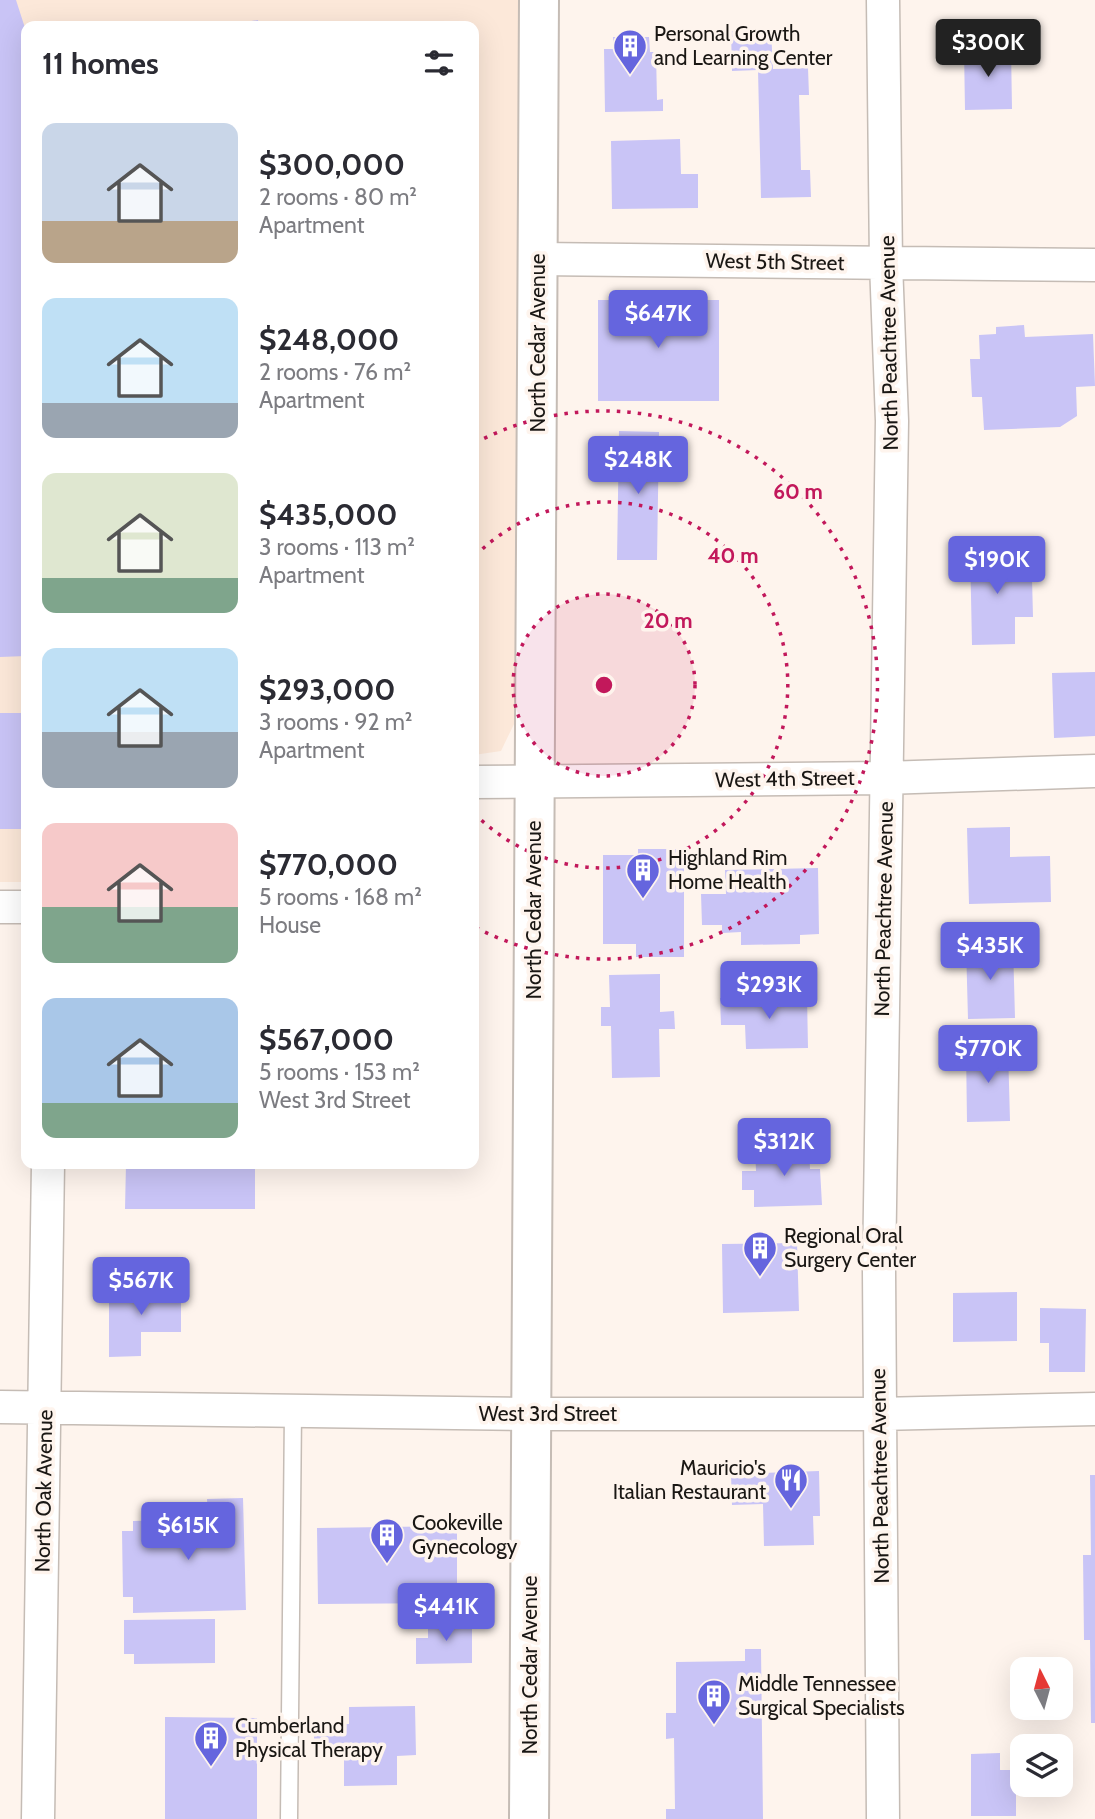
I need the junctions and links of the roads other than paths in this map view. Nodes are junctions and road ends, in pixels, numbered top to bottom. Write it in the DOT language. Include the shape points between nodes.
graph roads {
  1 [pos="539,0"];
  2 [pos="883,0"];
  3 [pos="538,259"];
  4 [pos="886,263"];
  5 [pos="1095,265"];
  6 [pos="1095,771"];
  7 [pos="886,778"];
  8 [pos="534,781"];
  9 [pos="479,782"];
  10 [pos="0,907"];
  11 [pos="21,907"];
  12 [pos="48,1169"];
  13 [pos="0,1407"];
  14 [pos="46,1407"];
  15 [pos="1095,1409"];
  16 [pos="293,1411"];
  17 [pos="531,1414"];
  18 [pos="879,1414"];
  19 [pos="38,1819"];
  20 [pos="289,1819"];
  21 [pos="529,1819"];
  22 [pos="883,1819"];
  1 -- 3 [label="street, North Cedar Avenue"];
  2 -- 4 [label="street, North Peachtree Avenue"];
  3 -- 4 [label="street, West 5th Street"];
  3 -- 8 [label="street, North Cedar Avenue"];
  4 -- 5 [label="street, West 5th Street"];
  4 -- 7 [label="street, North Peachtree Avenue" via="892,421"];
  6 -- 7 [label="street, West 4th Street"];
  7 -- 8 [label="street, West 4th Street"];
  7 -- 18 [label="street, North Peachtree Avenue"];
  8 -- 9 [label="street, West 4th Street"];
  8 -- 17 [label="street, North Cedar Avenue"];
  10 -- 11 [label="street"];
  12 -- 14 [label="street, North Oak Avenue"];
  13 -- 14 [label="street, West 3rd Street"];
  14 -- 16 [label="street, West 3rd Street"];
  14 -- 19 [label="street, North Oak Avenue"];
  15 -- 18 [label="street, West 3rd Street"];
  16 -- 17 [label="street, West 3rd Street"];
  16 -- 20 [label="lane"];
  17 -- 18 [label="street, West 3rd Street"];
  17 -- 21 [label="street, North Cedar Avenue"];
  18 -- 22 [label="street, North Peachtree Avenue"];
}
